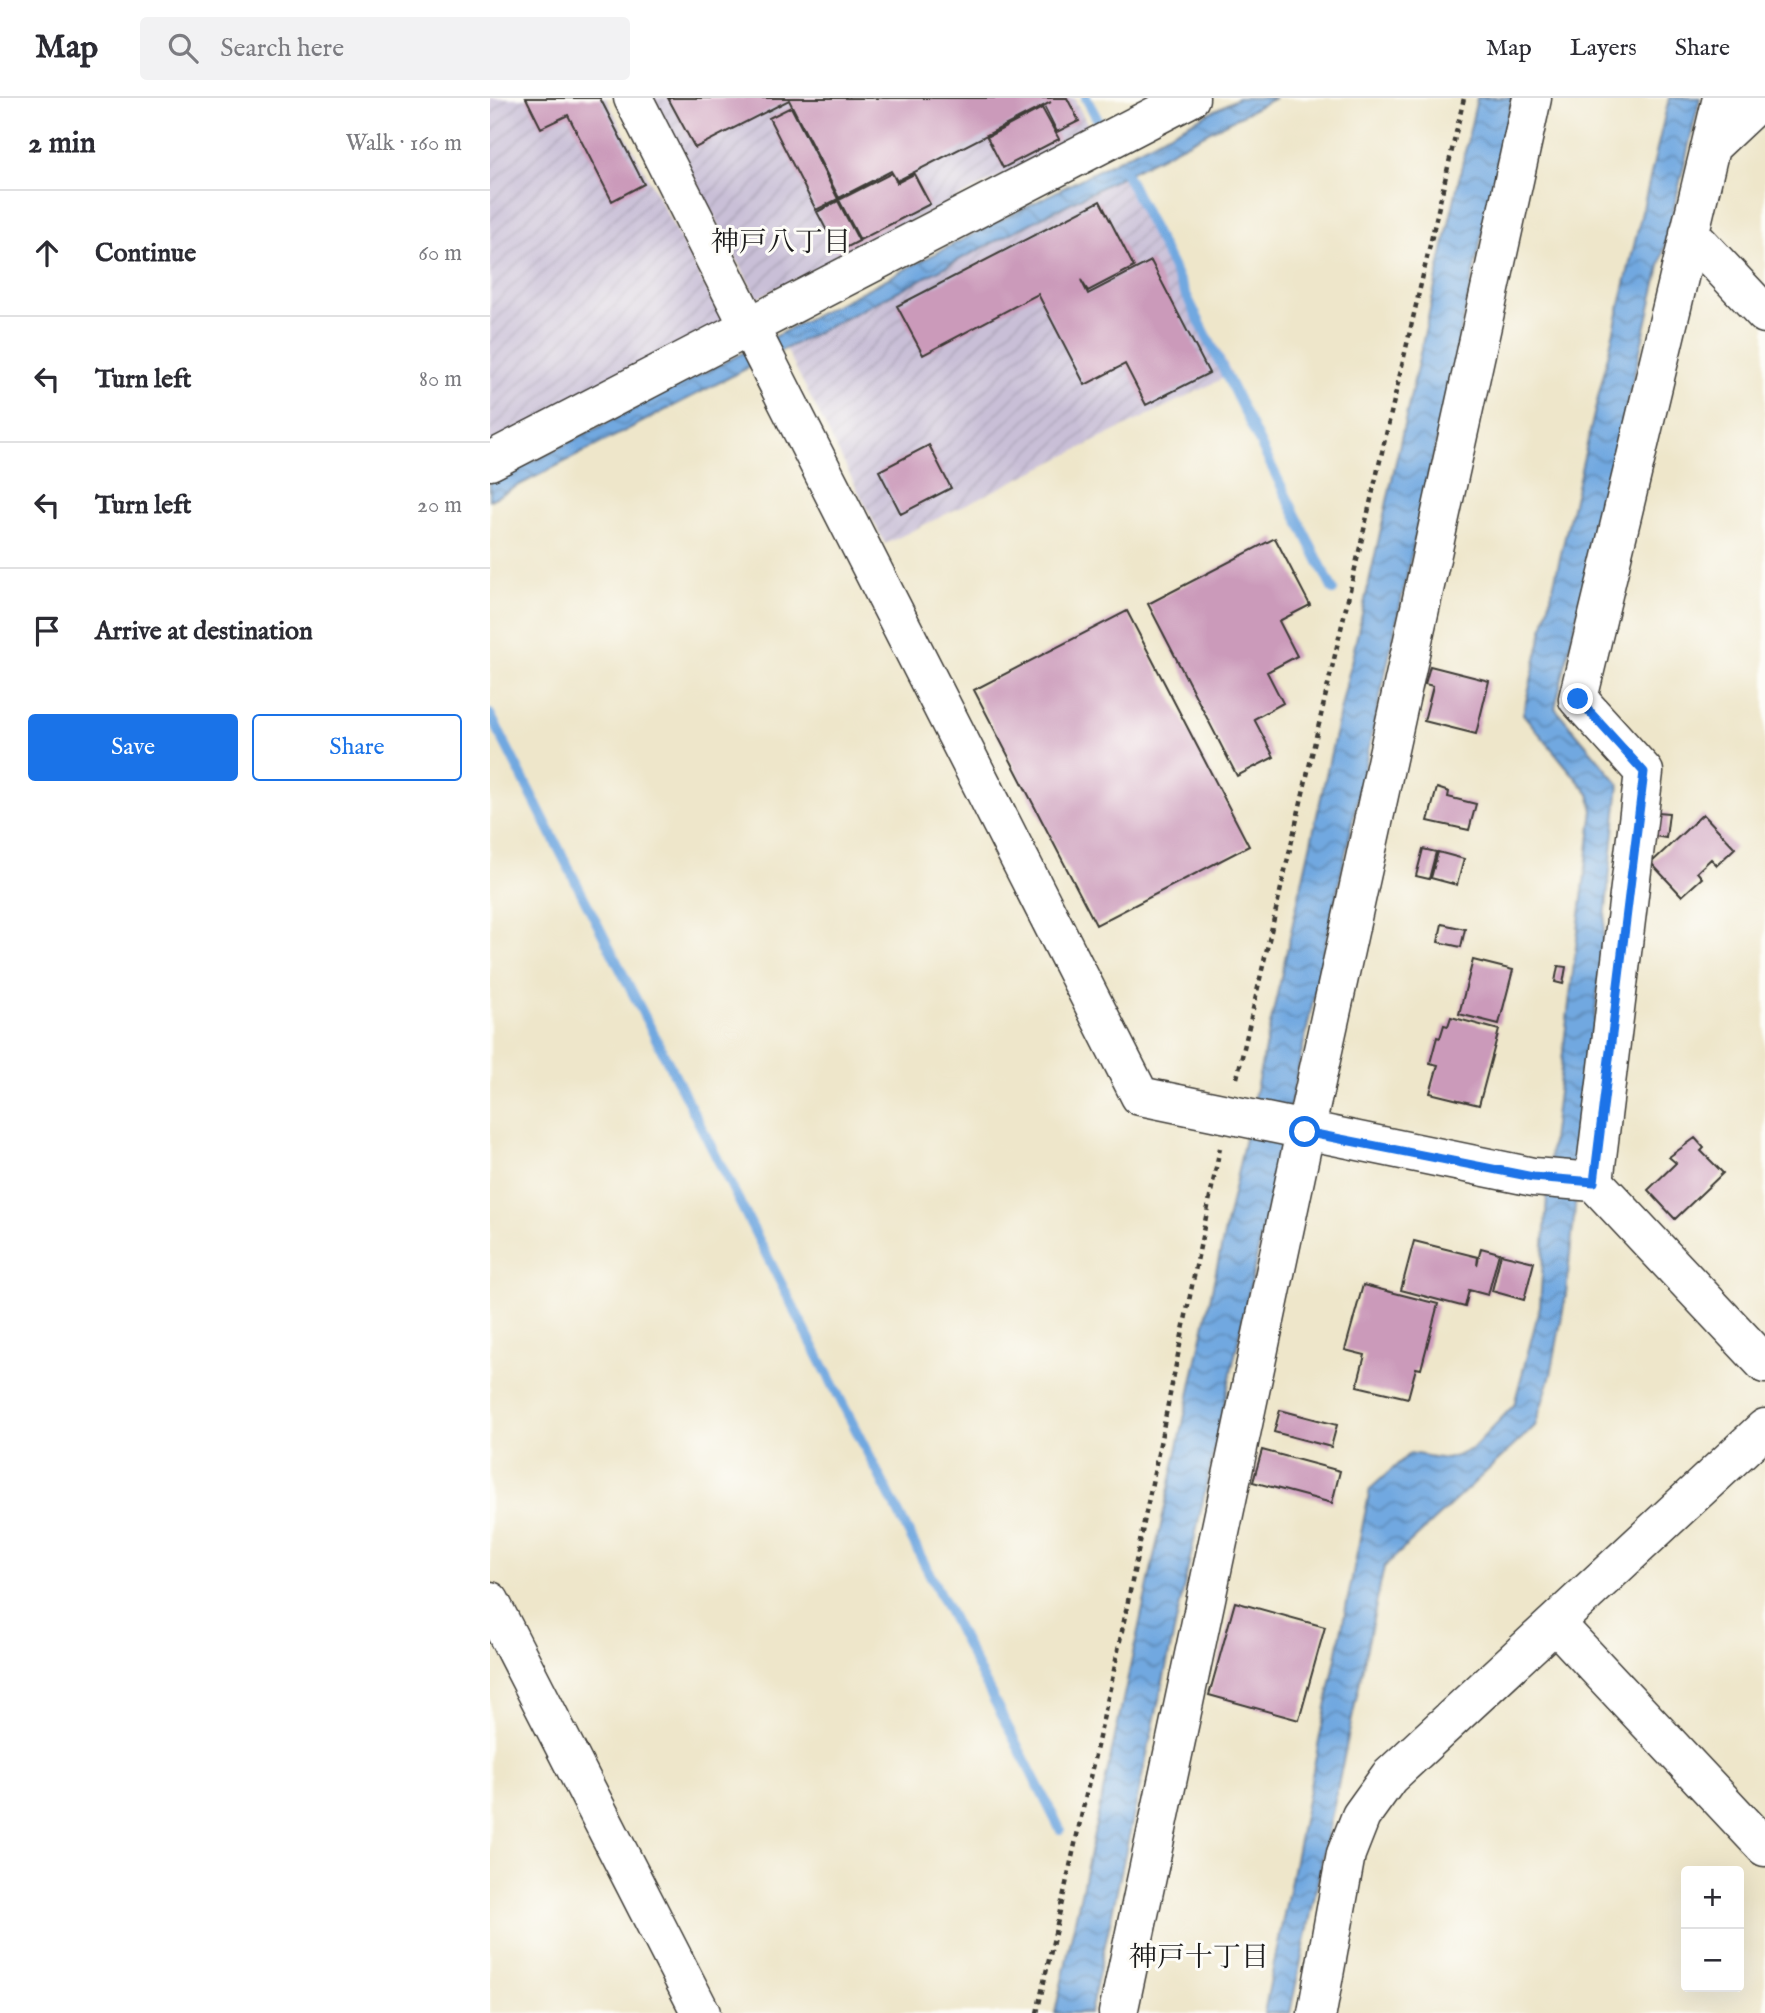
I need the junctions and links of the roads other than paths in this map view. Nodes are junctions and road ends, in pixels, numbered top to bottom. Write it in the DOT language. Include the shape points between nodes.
graph roads {
  1 [pos="633,98"];
  2 [pos="1190,98"];
  3 [pos="1532,98"];
  4 [pos="1722,98"];
  5 [pos="1762,98"];
  6 [pos="1711,146"];
  7 [pos="1689,233"];
  8 [pos="1765,314"];
  9 [pos="758,342"];
  10 [pos="490,461"];
  11 [pos="1298,1131"];
  12 [pos="1575,1181"];
  13 [pos="1765,1364"];
  14 [pos="1765,1428"];
  15 [pos="490,1601"];
  16 [pos="1556,1625"];
  17 [pos="1765,1847"];
  18 [pos="701,2013"];
  19 [pos="1118,2013"];
  20 [pos="1317,2013"];
  1 -- 9 [label="street"];
  2 -- 9 [label="street"];
  3 -- 11 [label="street"];
  4 -- 6 [label="street"];
  5 -- 6 [label="street"];
  6 -- 7 [label="street"];
  7 -- 8 [label="street"];
  7 -- 12 [label="street" via="1578,699 1644,772"];
  9 -- 10 [label="street"];
  9 -- 11 [label="street" via="1140,1096"];
  11 -- 12 [label="street"];
  11 -- 19 [label="street"];
  12 -- 13 [label="street"];
  14 -- 16 [label="street"];
  15 -- 18 [label="street"];
  16 -- 17 [label="street"];
  16 -- 20 [label="street" via="1389,1777 1361,1816 1346,1854"];
}
